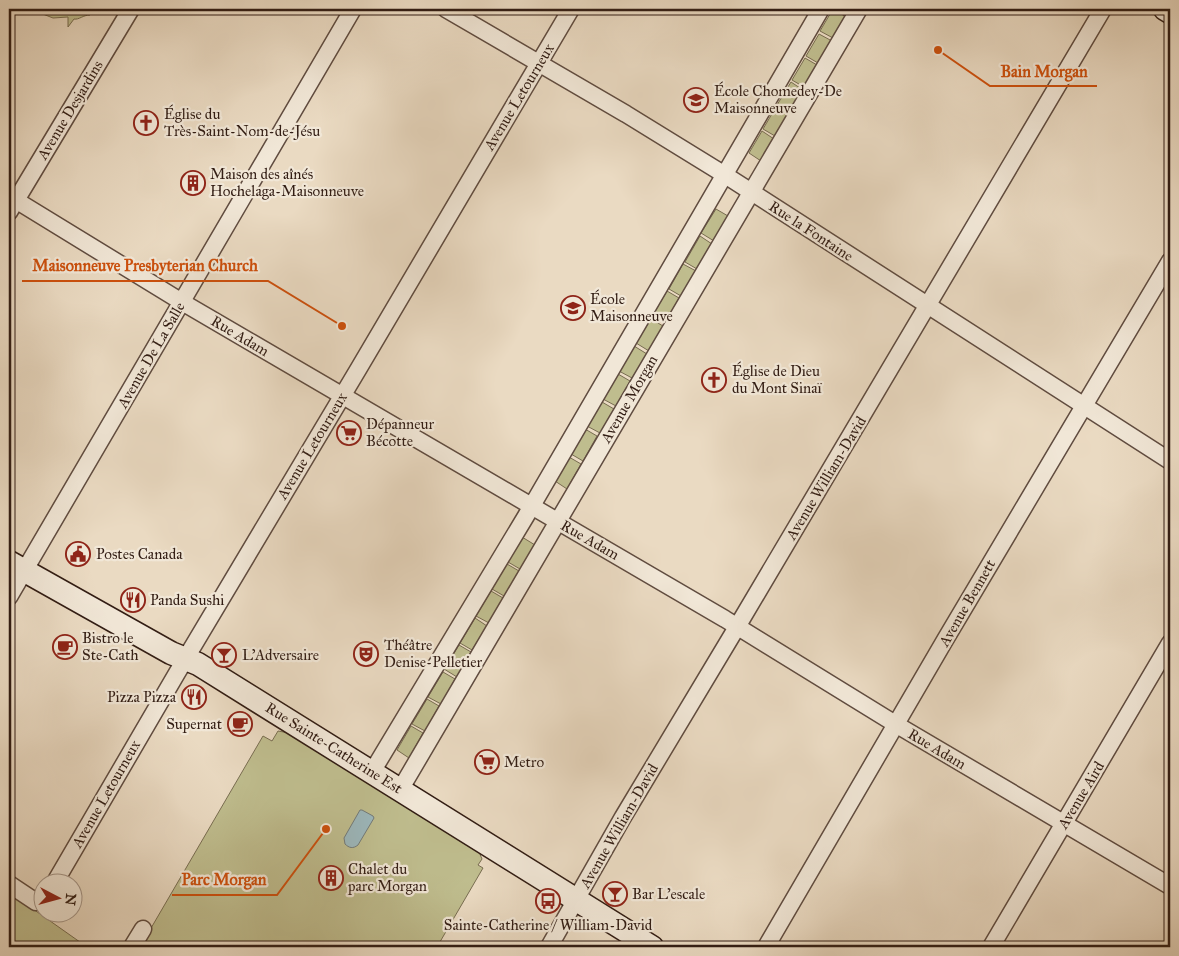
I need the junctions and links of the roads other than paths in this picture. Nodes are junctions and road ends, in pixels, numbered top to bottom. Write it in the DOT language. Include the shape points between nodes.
graph roads {
  1 [pos="131,9"];
  2 [pos="353,9"];
  3 [pos="446,9"];
  4 [pos="571,9"];
  5 [pos="821,9"];
  6 [pos="859,9"];
  7 [pos="1103,9"];
  8 [pos="1164,9"];
  9 [pos="1170,12"];
  10 [pos="539,62"];
  11 [pos="725,175"];
  12 [pos="751,191"];
  13 [pos="11,203"];
  14 [pos="1170,261"];
  15 [pos="182,302"];
  16 [pos="927,306"];
  17 [pos="342,396"];
  18 [pos="1085,407"];
  19 [pos="1170,461"];
  20 [pos="532,506"];
  21 [pos="558,522"];
  22 [pos="16,566"];
  23 [pos="9,597"];
  24 [pos="737,627"];
  25 [pos="1170,643"];
  26 [pos="185,659"];
  27 [pos="897,725"];
  28 [pos="372,772"];
  29 [pos="400,790"];
  30 [pos="1064,824"];
  31 [pos="60,874"];
  32 [pos="9,884"];
  33 [pos="1170,886"];
  34 [pos="32,899"];
  35 [pos="577,900"];
  36 [pos="143,929"];
  37 [pos="132,947"];
  38 [pos="549,947"];
  39 [pos="652,947"];
  40 [pos="766,947"];
  41 [pos="991,947"];
  1 -- 13 [label="street, Avenue Desjardins"];
  2 -- 15 [label="street, Avenue De La Salle"];
  3 -- 10 [label="street, Rue la Fontaine"];
  4 -- 10 [label="street, Avenue Letourneux"];
  5 -- 11 [label="street, Avenue Morgan"];
  6 -- 12 [label="street, Avenue Morgan"];
  7 -- 16 [label="street, Avenue William-David"];
  8 -- 9 [label="street"];
  10 -- 11 [label="street, Rue la Fontaine"];
  10 -- 17 [label="street, Avenue Letourneux"];
  11 -- 12 [label="street, Rue la Fontaine"];
  11 -- 20 [label="street, Avenue Morgan"];
  12 -- 16 [label="street, Rue la Fontaine"];
  12 -- 21 [label="street, Avenue Morgan"];
  13 -- 15 [label="street, Rue Adam"];
  14 -- 18 [label="street, Avenue Bennett"];
  15 -- 17 [label="street, Rue Adam"];
  15 -- 22 [label="street, Avenue De La Salle"];
  16 -- 18 [label="street, Rue la Fontaine"];
  16 -- 24 [label="street, Avenue William-David"];
  17 -- 20 [label="street, Rue Adam"];
  17 -- 26 [label="street, Avenue Letourneux"];
  18 -- 19 [label="street, Rue la Fontaine"];
  18 -- 27 [label="street, Avenue Bennett"];
  20 -- 21 [label="street, Rue Adam"];
  20 -- 28 [label="street, Avenue Morgan"];
  21 -- 24 [label="street, Rue Adam"];
  21 -- 29 [label="street, Avenue Morgan"];
  22 -- 23 [label="street, Avenue De La Salle"];
  22 -- 26 [label="street, Rue Sainte-Catherine Est"];
  24 -- 27 [label="street, Rue Adam"];
  24 -- 35 [label="street, Avenue William-David"];
  25 -- 30 [label="street, Avenue Aird"];
  26 -- 28 [label="street, Rue Sainte-Catherine Est"];
  26 -- 31 [label="street, Avenue Letourneux"];
  27 -- 30 [label="street, Rue Adam"];
  27 -- 40 [label="street, Avenue Bennett"];
  28 -- 29 [label="street, Rue Sainte-Catherine Est"];
  29 -- 35 [label="street, Rue Sainte-Catherine Est"];
  30 -- 33 [label="street, Rue Adam"];
  30 -- 41 [label="street, Avenue Aird"];
  32 -- 34 [label="street"];
  35 -- 38 [label="street, Avenue William-David"];
  35 -- 39 [label="street, Rue Sainte-Catherine Est"];
  36 -- 37 [label="street"];
}
